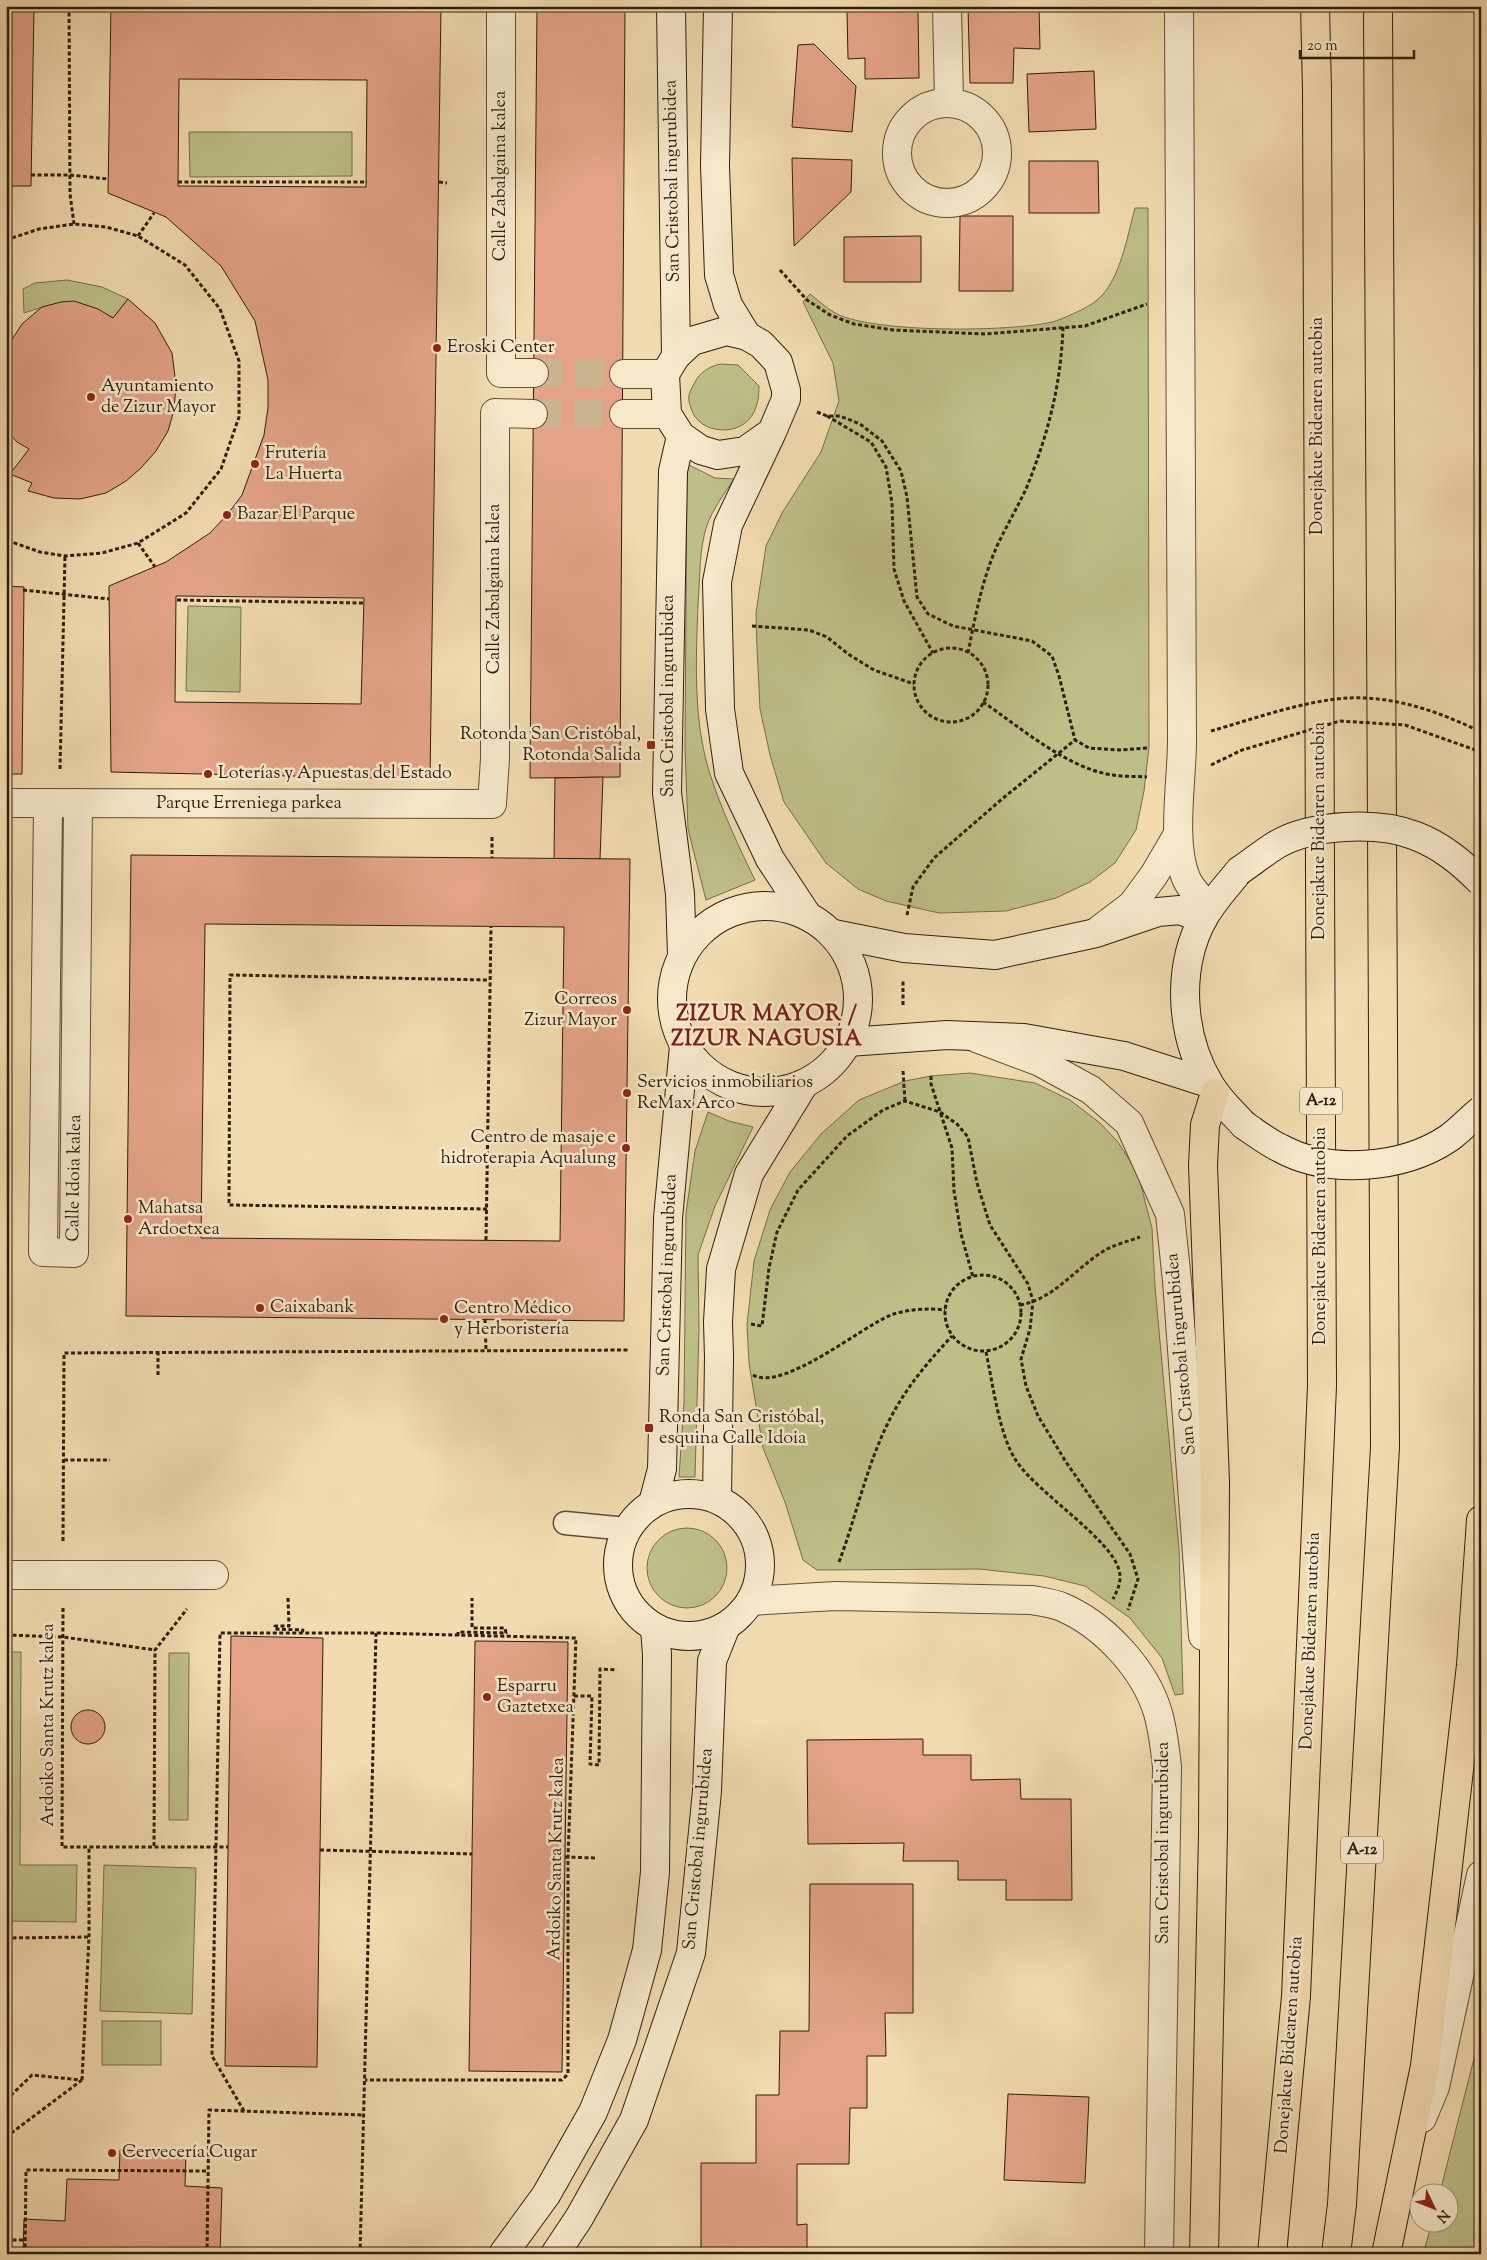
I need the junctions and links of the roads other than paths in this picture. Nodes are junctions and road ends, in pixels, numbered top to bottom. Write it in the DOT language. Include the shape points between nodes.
graph roads {
  1 [pos="501,6"];
  2 [pos="671,6"];
  3 [pos="718,6"];
  4 [pos="947,6"];
  5 [pos="1179,6"];
  6 [pos="1315,6"];
  7 [pos="1378,6"];
  8 [pos="949,102"];
  9 [pos="747,336"];
  10 [pos="671,365"];
  11 [pos="534,373"];
  12 [pos="624,374"];
  13 [pos="533,414"];
  14 [pos="624,414"];
  15 [pos="667,414"];
  16 [pos="772,432"];
  17 [pos="681,436"];
  18 [pos="6,803"];
  19 [pos="48,803"];
  20 [pos="78,803"];
  21 [pos="492,804"];
  22 [pos="1178,834"];
  23 [pos="1481,882"];
  24 [pos="1206,914"];
  25 [pos="807,915"];
  26 [pos="1096,933"];
  27 [pos="834,934"];
  28 [pos="682,955"];
  29 [pos="973,1037"];
  30 [pos="848,1042"];
  31 [pos="684,1046"];
  32 [pos="804,1084"];
  33 [pos="1212,1088"];
  34 [pos="1481,1110"];
  35 [pos="717,1498"];
  36 [pos="653,1502"];
  37 [pos="1481,1520"];
  38 [pos="565,1523"];
  39 [pos="626,1529"];
  40 [pos="6,1574"];
  41 [pos="214,1575"];
  42 [pos="751,1601"];
  43 [pos="726,1626"];
  44 [pos="655,1628"];
  45 [pos="1214,1774"];
  46 [pos="1481,1875"];
  47 [pos="1403,2166"];
  48 [pos="503,2254"];
  49 [pos="555,2254"];
  50 [pos="1159,2254"];
  51 [pos="1204,2254"];
  52 [pos="1272,2254"];
  53 [pos="1336,2254"];
  54 [pos="1386,2254"];
  1 -- 11 [label="street, Calle Zabalgaina kalea" via="501,372"];
  2 -- 10 [label="street, San Cristobal ingurubidea"];
  3 -- 9 [label="street" via="715,166 719,275 728,305"];
  4 -- 8 [label="street"];
  5 -- 22 [label="street" via="1182,774"];
  6 -- 52 [label="highway, Donejakue Bidearen autobia / A-12" via="1322,1386 1296,1996"];
  7 -- 53 [label="highway, A-12" via="1385,1447 1343,2194"];
  9 -- 10 [label="street" via="726,331 692,341"];
  9 -- 16 [label="street" via="761,344 778,362 786,390 786,398"];
  10 -- 12 [label="street"];
  10 -- 15 [label="street"];
  13 -- 21 [label="street, Calle Zabalgaina kalea" via="495,413 495,749"];
  14 -- 15 [label="street"];
  15 -- 17 [label="street"];
  16 -- 17 [label="street" via="745,451 718,455 701,450"];
  16 -- 25 [label="street" via="728,525 717,582 720,709 729,773 770,860"];
  17 -- 28 [label="street, San Cristobal ingurubidea" via="673,471 667,793 680,894"];
  18 -- 19 [label="street, Parque Erreniega parkea"];
  19 -- 20 [label="street, Parque Erreniega parkea"];
  19 -- 20 [label="street, Calle Idoia kalea" via="43,1252 74,1253"];
  20 -- 21 [label="street, Parque Erreniega parkea"];
  22 -- 24 [label="street" via="1186,879"];
  22 -- 26 [label="street" via="1132,905"];
  23 -- 24 [label="street, bridge" via="1457,859 1416,836 1370,826 1322,828 1277,844 1239,872"];
  24 -- 26 [label="street" via="1180,910 1158,912"];
  24 -- 33 [label="street" via="1191,951 1186,977 1186,1019 1194,1052"];
  25 -- 27 [label="street"];
  25 -- 28 [label="street" via="774,905 742,908 708,924"];
  26 -- 27 [label="street" via="995,955 904,948"];
  27 -- 30 [label="street" via="851,960 859,995"];
  28 -- 31 [label="street" via="672,989 675,1025"];
  29 -- 30 [label="street, San Cristobal ingurubidea"];
  29 -- 33 [label="street, San Cristobal ingurubidea" via="1024,1038 1124,1056"];
  29 -- 45 [label="street, San Cristobal ingurubidea" via="1040,1062 1091,1090 1130,1122 1170,1214"];
  30 -- 32 [label="street" via="834,1061"];
  31 -- 32 [label="street" via="707,1072 732,1086 765,1092"];
  31 -- 36 [label="street, San Cristobal ingurubidea" via="668,1218 662,1469"];
  32 -- 35 [label="street" via="749,1174 722,1269 718,1322"];
  33 -- 34 [label="street, bridge" via="1244,1125 1280,1149 1323,1163 1366,1166 1409,1157 1449,1138"];
  33 -- 45 [label="highway" via="1204,1125 1202,1165 1215,1482"];
  35 -- 36 [label="street" via="684,1493"];
  35 -- 42 [label="street" via="743,1518 756,1539 761,1567"];
  36 -- 39 [label="street"];
  37 -- 47 [label="highway" via="1471,1665 1445,1902 1425,2066"];
  38 -- 39 [label="lane"];
  39 -- 44 [label="street" via="618,1554 618,1578 624,1598 632,1609"];
  40 -- 41 [label="street"];
  42 -- 43 [label="street"];
  42 -- 50 [label="street, San Cristobal ingurubidea" via="835,1596 1032,1600 1061,1607 1103,1633 1144,1684 1157,1711 1167,1766"];
  43 -- 44 [label="street" via="702,1635 677,1636"];
  43 -- 49 [label="street, San Cristobal ingurubidea" via="712,1661 707,1791 691,1953 634,2120"];
  44 -- 48 [label="street" via="655,1872 647,1950 622,2040 593,2112 546,2195"];
  45 -- 51 [label="highway"];
  46 -- 47 [label="street" via="1434,2087"];
  47 -- 54 [label="highway"];
}
